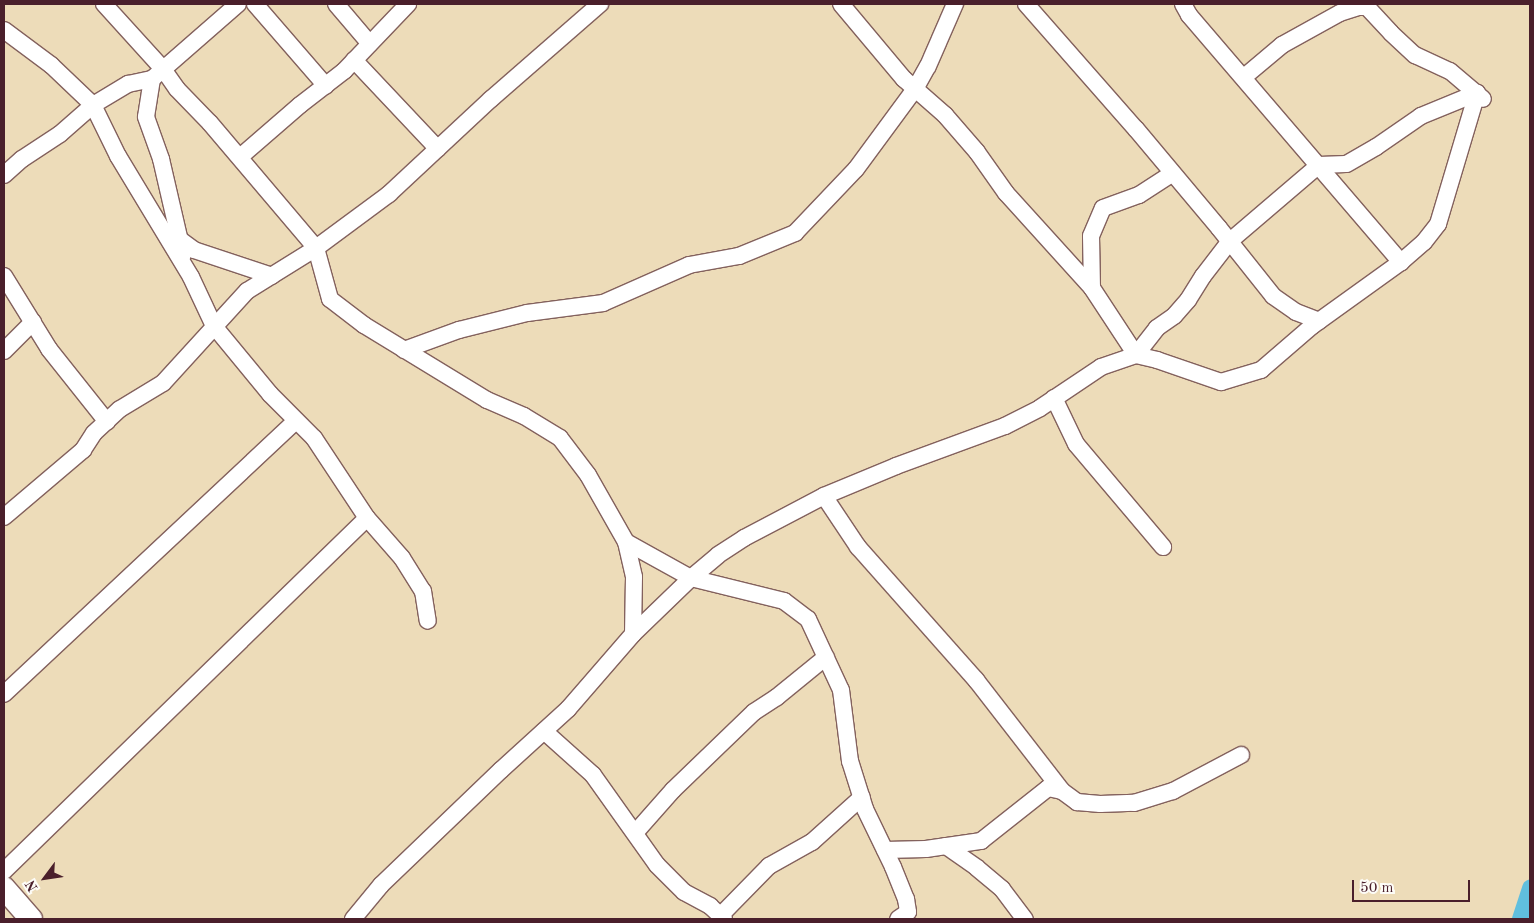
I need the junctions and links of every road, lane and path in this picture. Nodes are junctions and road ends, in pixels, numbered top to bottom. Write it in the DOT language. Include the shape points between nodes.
graph roads {
  1 [pos="104,4"];
  2 [pos="238,4"];
  3 [pos="255,4"];
  4 [pos="336,4"];
  5 [pos="408,4"];
  6 [pos="600,4"];
  7 [pos="841,4"];
  8 [pos="955,4"];
  9 [pos="1026,4"];
  10 [pos="1183,4"];
  11 [pos="1367,5"];
  12 [pos="4,30"];
  13 [pos="370,44"];
  14 [pos="354,60"];
  15 [pos="157,74"];
  16 [pos="1244,77"];
  17 [pos="326,86"];
  18 [pos="915,89"];
  19 [pos="1481,97"];
  20 [pos="93,105"];
  21 [pos="438,148"];
  22 [pos="240,157"];
  23 [pos="1319,166"];
  24 [pos="1173,173"];
  25 [pos="4,175"];
  26 [pos="163,227"];
  27 [pos="181,240"];
  28 [pos="1230,241"];
  29 [pos="316,248"];
  30 [pos="1401,262"];
  31 [pos="184,265"];
  32 [pos="4,276"];
  33 [pos="272,276"];
  34 [pos="1092,288"];
  35 [pos="1319,321"];
  36 [pos="33,322"];
  37 [pos="214,326"];
  38 [pos="404,350"];
  39 [pos="4,351"];
  40 [pos="1136,355"];
  41 [pos="1054,398"];
  42 [pos="296,420"];
  43 [pos="106,422"];
  44 [pos="824,496"];
  45 [pos="4,518"];
  46 [pos="368,518"];
  47 [pos="626,542"];
  48 [pos="1163,547"];
  49 [pos="691,578"];
  50 [pos="428,621"];
  51 [pos="633,634"];
  52 [pos="826,657"];
  53 [pos="4,694"];
  54 [pos="544,731"];
  55 [pos="1241,756"];
  56 [pos="1062,791"];
  57 [pos="862,797"];
  58 [pos="635,833"];
  59 [pos="946,846"];
  60 [pos="885,850"];
  61 [pos="4,871"];
  62 [pos="4,888"];
  63 [pos="722,917"];
  64 [pos="31,919"];
  65 [pos="353,919"];
  66 [pos="898,919"];
  67 [pos="1024,919"];
  1 -- 15 [label="street"];
  2 -- 15 [label="street"];
  3 -- 17 [label="street"];
  4 -- 13 [label="street"];
  5 -- 13 [label="street"];
  6 -- 21 [label="street"];
  7 -- 18 [label="street"];
  8 -- 18 [label="street"];
  9 -- 24 [label="street"];
  10 -- 16 [label="street"];
  11 -- 16 [label="street" via="1340,13 1282,45"];
  11 -- 19 [label="street" via="1390,33 1415,55 1450,71"];
  12 -- 20 [label="street" via="51,65"];
  13 -- 14 [label="street"];
  14 -- 17 [label="street"];
  14 -- 21 [label="street"];
  15 -- 20 [label="street" via="128,84"];
  15 -- 22 [label="street" via="177,88"];
  15 -- 27 [label="street" via="146,117 161,159"];
  16 -- 23 [label="street"];
  17 -- 22 [label="street"];
  18 -- 34 [label="street" via="945,115 1006,193"];
  18 -- 38 [label="street" via="856,169 795,234 739,256 689,265 603,303 527,313 459,330"];
  19 -- 23 [label="street" via="1421,116 1346,164"];
  19 -- 30 [label="street" via="1438,224 1424,242"];
  20 -- 25 [label="street"];
  20 -- 26 [label="street" via="118,156"];
  21 -- 29 [label="street" via="388,194"];
  22 -- 29 [label="street"];
  23 -- 28 [label="street"];
  23 -- 30 [label="street"];
  24 -- 28 [label="street"];
  24 -- 34 [label="street" via="1139,195 1103,208 1091,236"];
  26 -- 27 [label="street"];
  26 -- 31 [label="street"];
  27 -- 31 [label="street"];
  27 -- 33 [label="street" via="194,250"];
  28 -- 35 [label="street" via="1273,296 1296,312"];
  28 -- 40 [label="street" via="1188,300 1174,316 1156,328"];
  29 -- 33 [label="street"];
  29 -- 38 [label="street" via="330,299"];
  30 -- 35 [label="street"];
  31 -- 37 [label="street"];
  32 -- 36 [label="street"];
  33 -- 37 [label="street" via="247,291"];
  34 -- 40 [label="street"];
  35 -- 40 [label="street" via="1261,370 1221,382"];
  36 -- 39 [label="street"];
  36 -- 43 [label="street" via="69,376"];
  37 -- 42 [label="street" via="270,394"];
  37 -- 43 [label="street" via="163,383"];
  38 -- 47 [label="street" via="487,400 524,416 560,438 588,475"];
  40 -- 41 [label="street" via="1101,367"];
  41 -- 44 [label="street" via="1006,426"];
  41 -- 48 [label="street" via="1076,444"];
  42 -- 46 [label="street" via="314,438"];
  42 -- 53 [label="street"];
  43 -- 45 [label="street" via="94,433 84,450"];
  44 -- 49 [label="street" via="744,538"];
  44 -- 56 [label="street" via="858,547 976,680"];
  46 -- 50 [label="street" via="402,558 423,591"];
  46 -- 61 [label="street"];
  47 -- 49 [label="street"];
  47 -- 51 [label="street" via="634,577"];
  49 -- 51 [label="street"];
  49 -- 52 [label="street" via="784,601 808,619"];
  51 -- 54 [label="street" via="568,709"];
  52 -- 57 [label="street" via="841,690 850,761"];
  52 -- 58 [label="street" via="754,712"];
  54 -- 58 [label="street" via="593,775"];
  54 -- 65 [label="street" via="381,885"];
  55 -- 56 [label="street" via="1173,791 1134,803 1078,802"];
  56 -- 59 [label="street" via="1048,788 981,841"];
  57 -- 60 [label="street"];
  57 -- 63 [label="street" via="812,842 769,866"];
  58 -- 63 [label="street" via="657,865 684,892 710,906"];
  59 -- 60 [label="street"];
  59 -- 67 [label="street" via="1002,889"];
  60 -- 66 [label="street" via="906,899 908,912"];
  62 -- 64 [label="street"];
}
